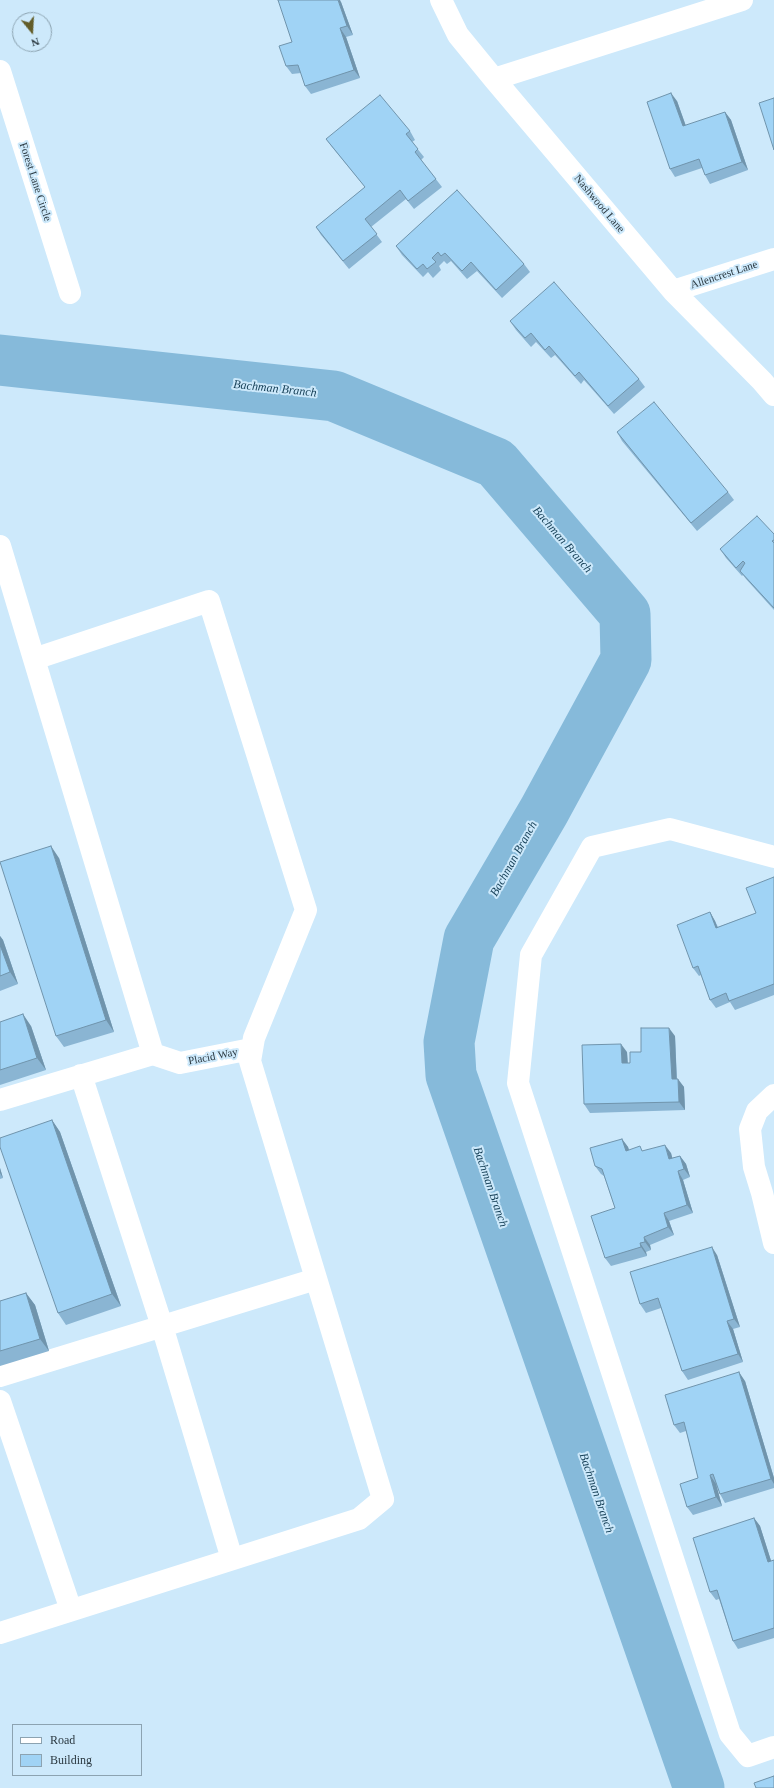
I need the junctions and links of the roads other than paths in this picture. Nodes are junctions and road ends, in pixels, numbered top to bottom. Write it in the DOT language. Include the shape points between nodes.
graph roads {
  1 [pos="440,0"];
  2 [pos="742,0"];
  3 [pos="0,71"];
  4 [pos="494,79"];
  5 [pos="774,259"];
  6 [pos="673,291"];
  7 [pos="70,293"];
  8 [pos="774,395"];
  9 [pos="0,546"];
  10 [pos="34,659"];
  11 [pos="774,857"];
  12 [pos="252,1049"];
  13 [pos="152,1054"];
  14 [pos="81,1075"];
  15 [pos="774,1095"];
  16 [pos="0,1100"];
  17 [pos="774,1244"];
  18 [pos="316,1279"];
  19 [pos="162,1326"];
  20 [pos="0,1376"];
  21 [pos="0,1401"];
  22 [pos="232,1559"];
  23 [pos="71,1610"];
  24 [pos="0,1633"];
  25 [pos="774,1747"];
  1 -- 4 [label="street, Nashwood Lane" via="458,35"];
  2 -- 4 [label="street"];
  3 -- 7 [label="street, Forest Lane Circle"];
  4 -- 6 [label="street, Nashwood Lane"];
  5 -- 6 [label="street, Allencrest Lane"];
  6 -- 8 [label="street, Nashwood Lane"];
  9 -- 10 [label="street"];
  10 -- 12 [label="street" via="209,601 306,910 254,1038"];
  10 -- 13 [label="street"];
  11 -- 25 [label="street" via="670,829 592,847 531,955 518,1083 730,1734 748,1756"];
  12 -- 13 [label="street, Placid Way" via="180,1063"];
  12 -- 18 [label="street" via="250,1061"];
  13 -- 14 [label="street"];
  14 -- 16 [label="street"];
  14 -- 19 [label="street"];
  15 -- 17 [label="street" via="756,1111 750,1129 754,1167"];
  18 -- 19 [label="street"];
  18 -- 22 [label="street" via="383,1499 359,1519"];
  19 -- 20 [label="street"];
  19 -- 22 [label="street"];
  21 -- 23 [label="street"];
  22 -- 23 [label="street"];
  23 -- 24 [label="street"];
}
